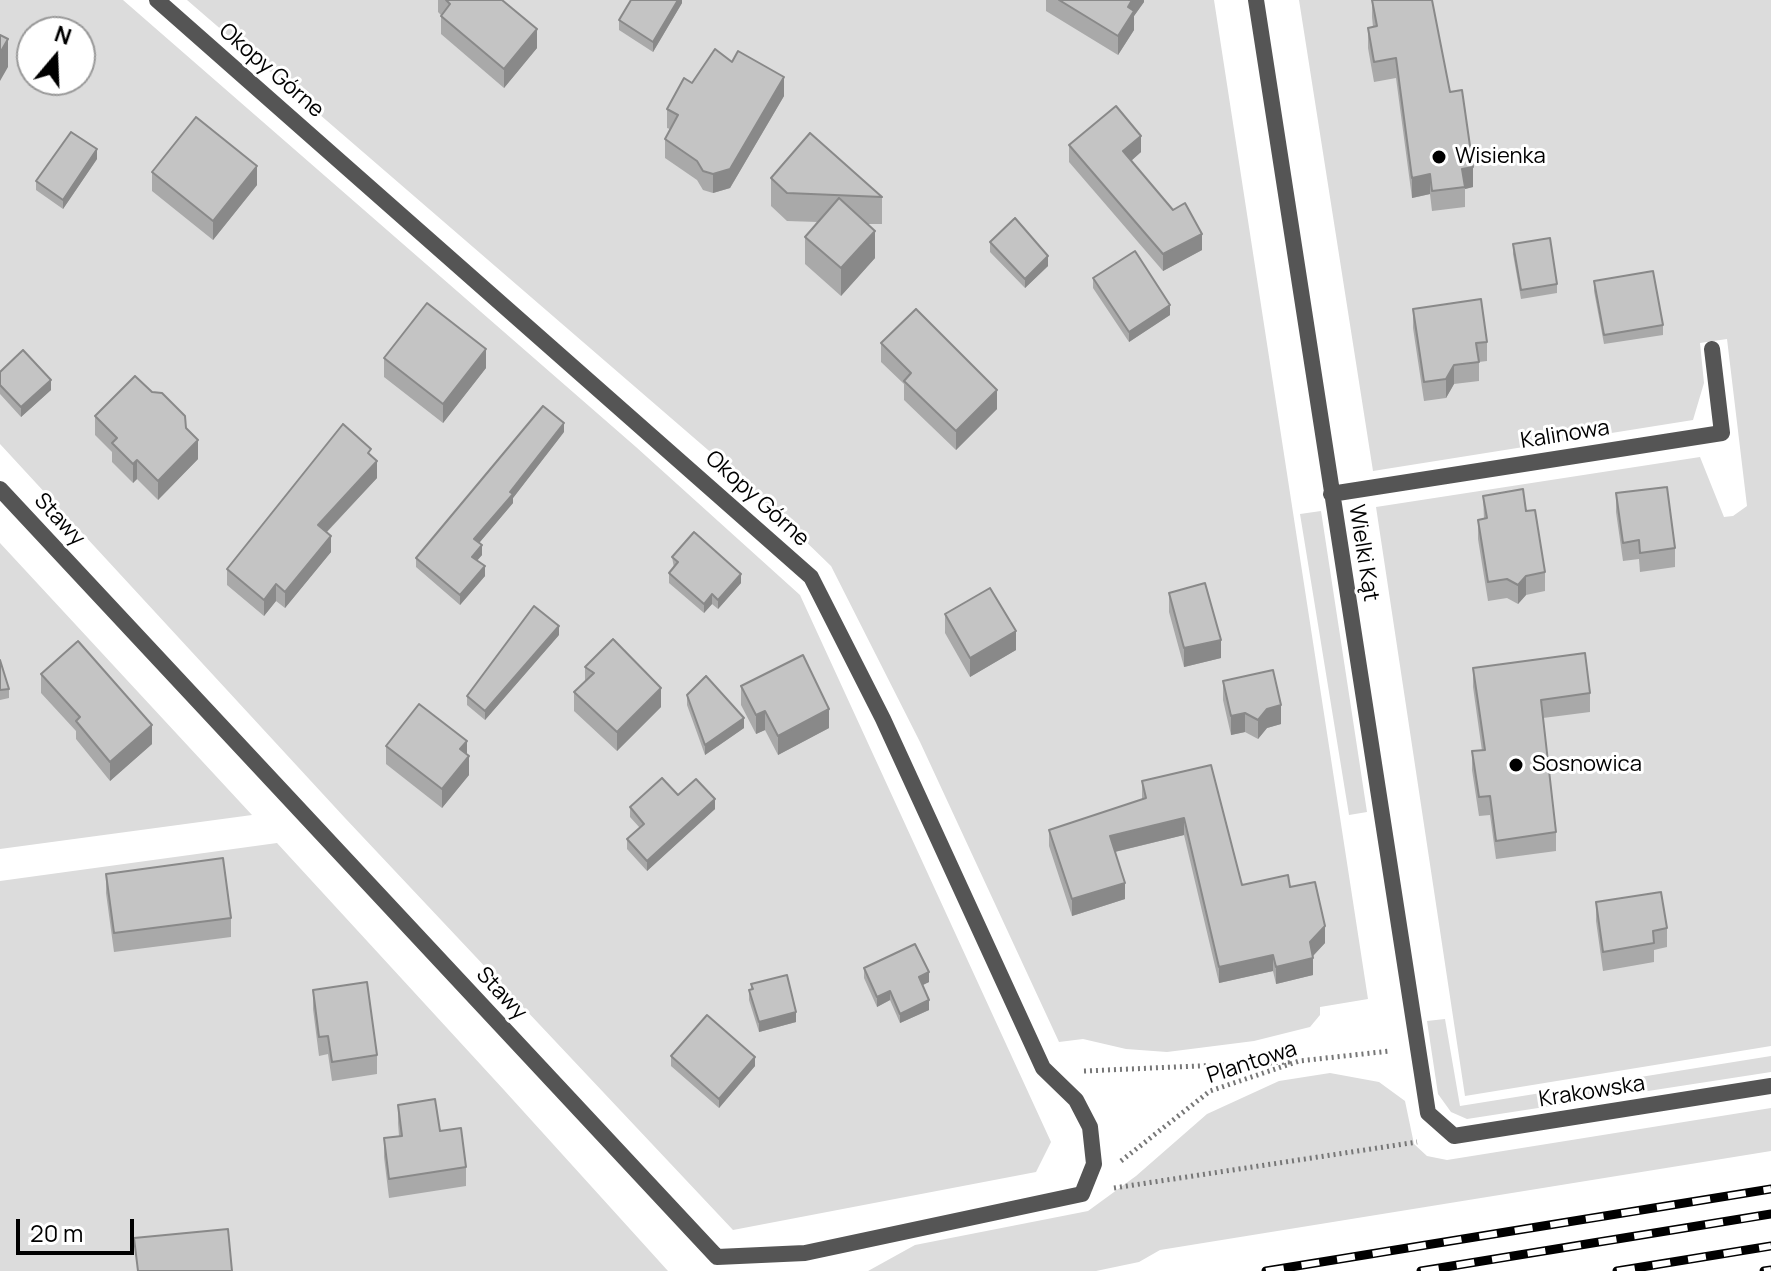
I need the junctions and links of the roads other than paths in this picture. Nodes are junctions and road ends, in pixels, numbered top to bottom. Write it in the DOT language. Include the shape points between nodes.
graph roads {
  1 [pos="157,0"];
  2 [pos="1256,0"];
  3 [pos="1712,349"];
  4 [pos="0,489"];
  5 [pos="1331,494"];
  6 [pos="1771,1086"];
  7 [pos="1454,1136"];
  8 [pos="1082,1194"];
  1 -- 8 [label="street, Okopy Górne" via="811,577 883,719 1043,1068 1076,1100 1090,1127 1094,1164"];
  2 -- 5 [label="street, Wielki Kąt"];
  3 -- 5 [label="street, Kalinowa" via="1722,433"];
  4 -- 8 [label="street, Stawy" via="717,1257 805,1253"];
  5 -- 7 [label="street, Wielki Kąt" via="1428,1113"];
  6 -- 7 [label="street, Krakowska"];
}
